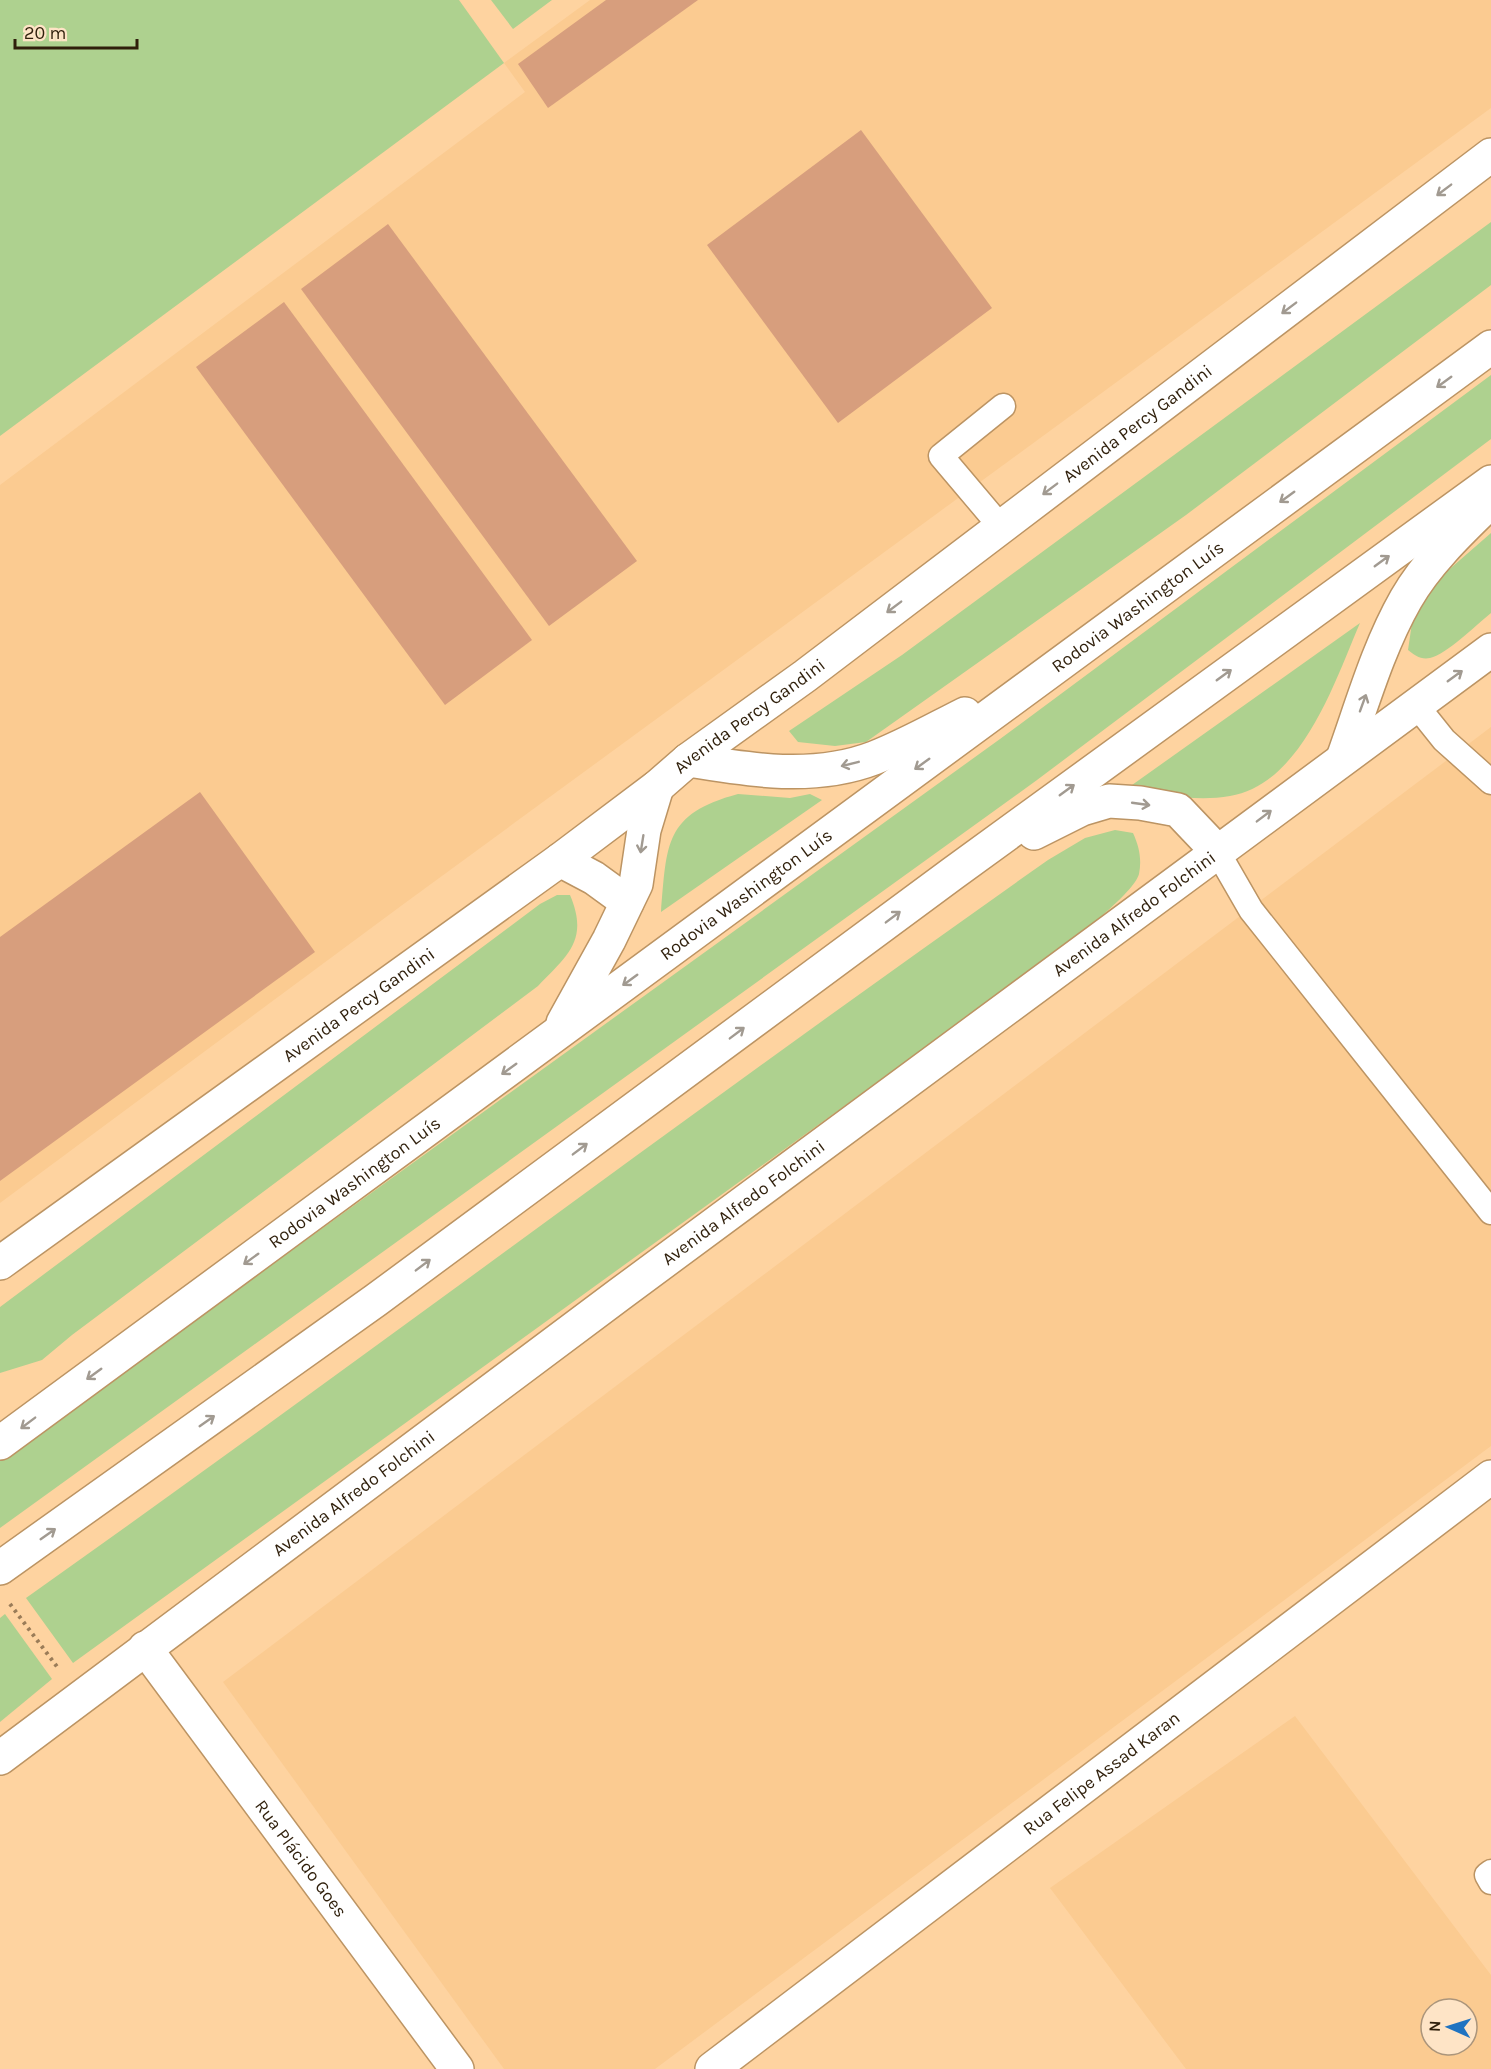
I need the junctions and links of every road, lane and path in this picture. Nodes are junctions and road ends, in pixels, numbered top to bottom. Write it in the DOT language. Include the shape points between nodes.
graph roads {
  1 [pos="1491,155"];
  2 [pos="1491,347"];
  3 [pos="1003,406"];
  4 [pos="1491,482"];
  5 [pos="1491,500"];
  6 [pos="1001,527"];
  7 [pos="1491,650"];
  8 [pos="1037,680"];
  9 [pos="1416,705"];
  10 [pos="1343,758"];
  11 [pos="688,760"];
  12 [pos="1491,782"];
  13 [pos="657,788"];
  14 [pos="1217,851"];
  15 [pos="560,860"];
  16 [pos="952,874"];
  17 [pos="627,902"];
  18 [pos="556,1034"];
  19 [pos="1491,1212"];
  20 [pos="0,1263"];
  21 [pos="0,1443"];
  22 [pos="1491,1477"];
  23 [pos="0,1568"];
  24 [pos="7,1599"];
  25 [pos="145,1648"];
  26 [pos="63,1675"];
  27 [pos="0,1758"];
  28 [pos="1491,1872"];
  29 [pos="1491,1882"];
  30 [pos="457,2069"];
  31 [pos="712,2069"];
  1 -- 6 [label="main road, Avenida Percy Gandini, one-way"];
  2 -- 8 [label="main road, Rodovia Washington Luís, one-way"];
  3 -- 6 [label="lane" via="941,456"];
  16 -- 4 [label="main road, one-way"];
  10 -- 5 [label="main road, one-way" via="1380,656 1407,598 1449,543"];
  6 -- 11 [label="main road, Avenida Percy Gandini, one-way"];
  9 -- 7 [label="main road, Avenida Alfredo Folchini, one-way"];
  8 -- 11 [label="main road, one-way" via="873,758 834,768 759,771"];
  8 -- 18 [label="main road, Rodovia Washington Luís, one-way"];
  9 -- 10 [label="main road, Avenida Alfredo Folchini"];
  9 -- 12 [label="lane" via="1444,740"];
  14 -- 10 [label="main road, Avenida Alfredo Folchini, one-way"];
  11 -- 13 [label="main road, Avenida Percy Gandini"];
  13 -- 15 [label="main road, Avenida Percy Gandini"];
  13 -- 17 [label="main road, one-way" via="636,884"];
  16 -- 14 [label="main road, one-way" via="1082,809 1109,801 1178,810"];
  14 -- 19 [label="lane" via="1251,910"];
  14 -- 25 [label="main road, Avenida Alfredo Folchini"];
  15 -- 17 [label="main road"];
  15 -- 20 [label="main road, Avenida Percy Gandini"];
  23 -- 16 [label="main road, one-way" via="376,1300"];
  17 -- 18 [label="main road"];
  18 -- 21 [label="main road, Rodovia Washington Luís, one-way"];
  22 -- 31 [label="main road, Rua Felipe Assad Karan"];
  24 -- 26 [label="path"];
  25 -- 27 [label="main road, Avenida Alfredo Folchini"];
  25 -- 30 [label="main road, Rua Plácido Goes"];
  28 -- 29 [label="lane" via="1486,1875"];
}
